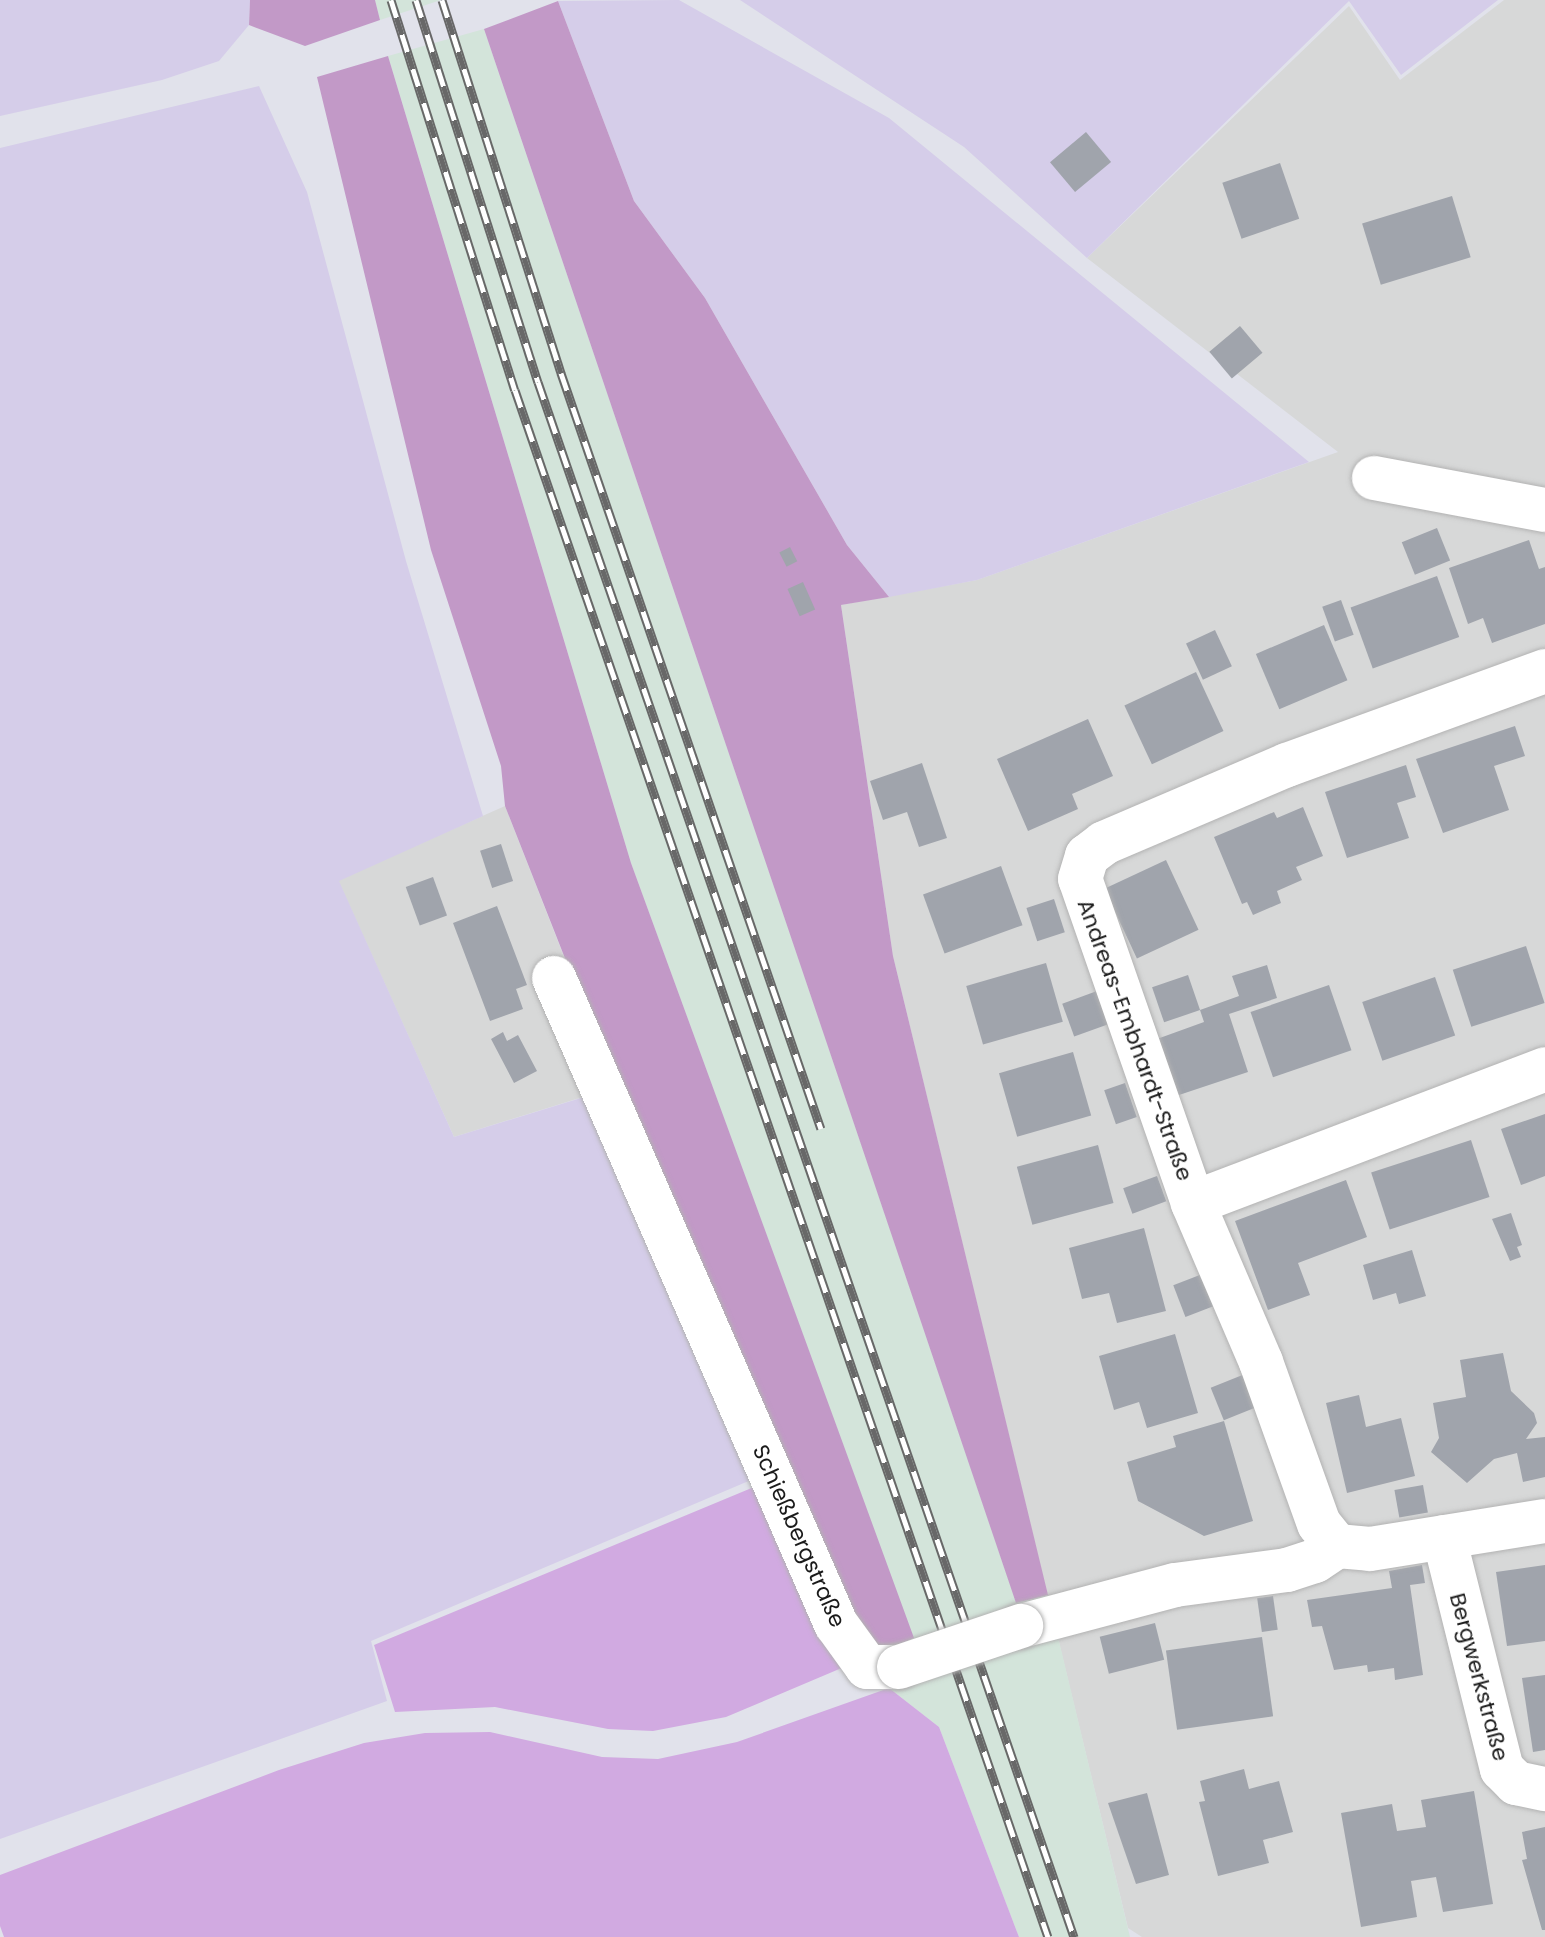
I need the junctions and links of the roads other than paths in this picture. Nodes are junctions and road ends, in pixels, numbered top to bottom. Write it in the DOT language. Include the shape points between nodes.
graph roads {
  1 [pos="1374,478"];
  2 [pos="1545,510"];
  3 [pos="1545,671"];
  4 [pos="554,978"];
  5 [pos="1545,1069"];
  6 [pos="1193,1203"];
  7 [pos="1545,1521"];
  8 [pos="1444,1537"];
  9 [pos="1337,1546"];
  10 [pos="1545,1789"];
  1 -- 2 [label="street"];
  3 -- 6 [label="street, Andreas-Embhardt-Straße" via="1287,765 1104,843 1087,856 1080,879 1085,903"];
  4 -- 9 [label="street, Schießbergstraße, bridge" via="836,1624 867,1667 899,1667 1021,1626 1175,1585 1287,1570 1315,1561"];
  5 -- 6 [label="street"];
  6 -- 9 [label="street, Andreas-Embhardt-Straße" via="1261,1362 1319,1524"];
  7 -- 8 [label="street"];
  8 -- 9 [label="street" via="1370,1549"];
  8 -- 10 [label="street, Bergwerkstraße" via="1502,1769 1516,1783"];
}
